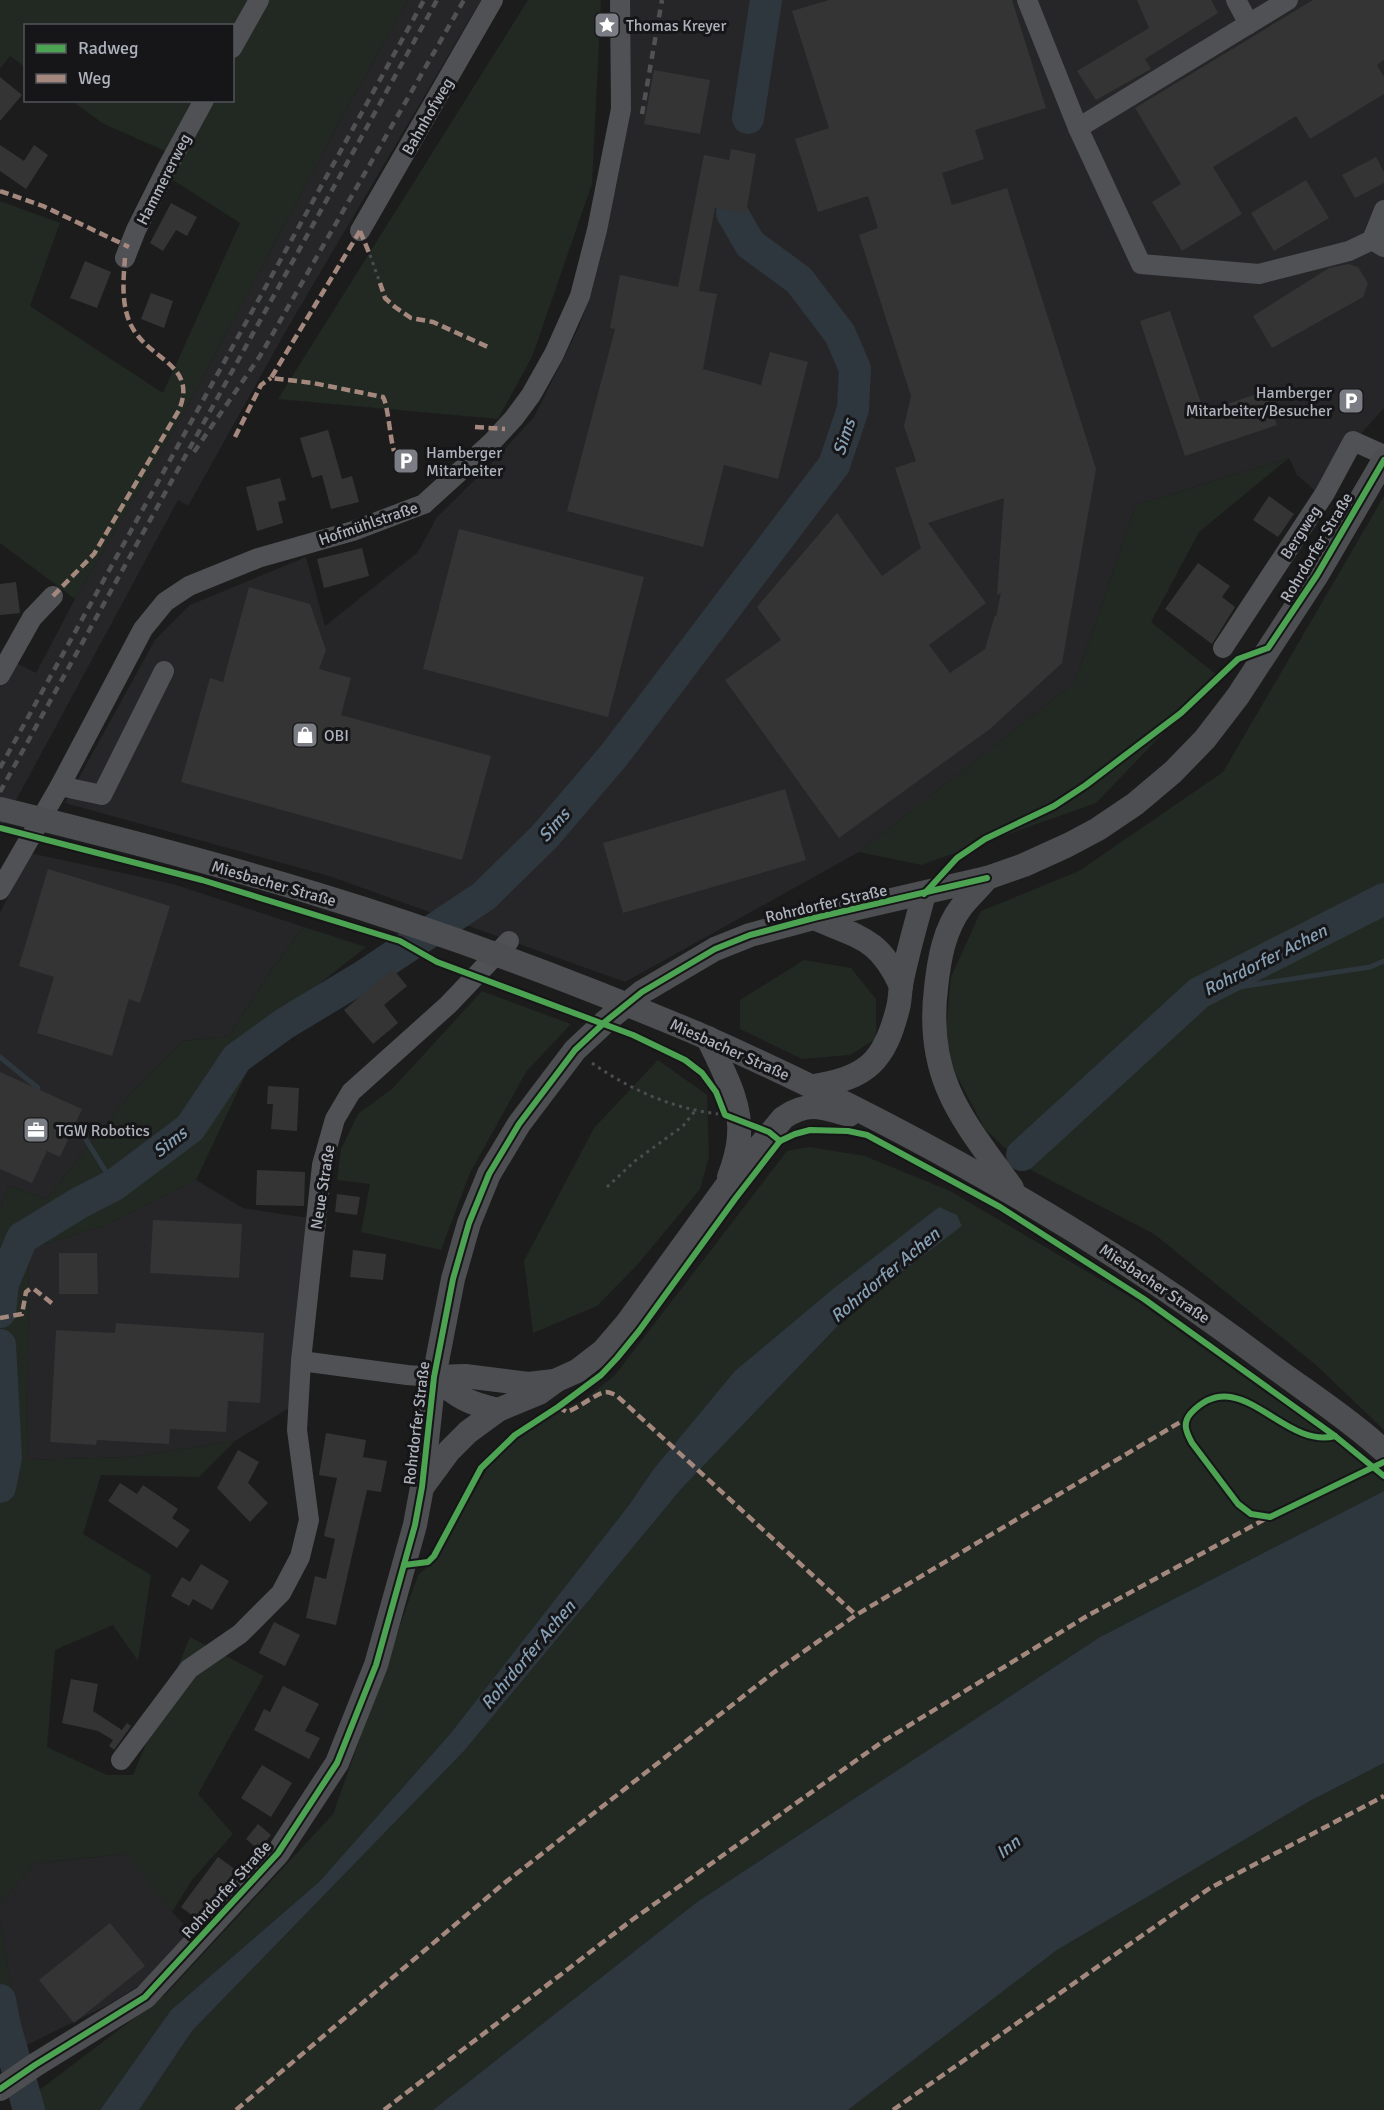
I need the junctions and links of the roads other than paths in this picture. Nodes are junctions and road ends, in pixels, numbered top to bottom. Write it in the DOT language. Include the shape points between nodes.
graph roads {
  1 [pos="259,0"];
  2 [pos="493,0"];
  3 [pos="620,0"];
  4 [pos="1027,0"];
  5 [pos="1236,0"];
  6 [pos="1288,0"];
  7 [pos="1250,24"];
  8 [pos="234,44"];
  9 [pos="203,102"];
  10 [pos="1078,129"];
  11 [pos="1384,210"];
  12 [pos="360,231"];
  13 [pos="1378,243"];
  14 [pos="125,258"];
  15 [pos="1384,458"];
  16 [pos="53,596"];
  17 [pos="1223,648"];
  18 [pos="164,670"];
  19 [pos="0,675"];
  20 [pos="60,786"];
  21 [pos="0,809"];
  22 [pos="987,879"];
  23 [pos="0,890"];
  24 [pos="929,893"];
  25 [pos="814,918"];
  26 [pos="944,940"];
  27 [pos="509,941"];
  28 [pos="901,986"];
  29 [pos="702,1035"];
  30 [pos="814,1086"];
  31 [pos="937,1149"];
  32 [pos="725,1188"];
  33 [pos="1017,1195"];
  34 [pos="301,1360"];
  35 [pos="434,1377"];
  36 [pos="557,1380"];
  37 [pos="498,1410"];
  38 [pos="1381,1448"];
  39 [pos="422,1487"];
  40 [pos="121,1760"];
  41 [pos="0,2090"];
  1 -- 8 [label="street"];
  2 -- 12 [label="street, Bahnhofweg"];
  3 -- 20 [label="street, Hofmühlstraße" via="621,109 597,230 580,296 531,395 491,443 424,504 353,531 258,558 189,586 165,602 143,629"];
  4 -- 10 [label="street"];
  5 -- 7 [label="street"];
  6 -- 7 [label="street"];
  7 -- 10 [label="street"];
  9 -- 14 [label="street, Hammererweg"];
  10 -- 13 [label="street" via="1141,264 1259,274"];
  11 -- 13 [label="street"];
  15 -- 17 [label="street, Bergweg" via="1353,441 1325,494"];
  15 -- 22 [label="main road, Rohrdorfer Straße" via="1317,575 1238,696 1205,739 1135,804 1098,829"];
  16 -- 19 [label="street" via="32,618"];
  18 -- 20 [label="street" via="102,795"];
  20 -- 23 [label="street, Hofmühlstraße"];
  21 -- 29 [label="main road, Miesbacher Straße, bridge" via="317,894 610,997"];
  22 -- 24 [label="main road, Rohrdorfer Straße"];
  22 -- 26 [label="main road" via="961,908"];
  24 -- 25 [label="main road, Rohrdorfer Straße"];
  24 -- 26 [label="main road" via="944,928"];
  24 -- 28 [label="main road"];
  25 -- 28 [label="main road" via="870,942 883,953"];
  25 -- 35 [label="main road, Rohrdorfer Straße" via="715,949 642,992 575,1050 519,1124 489,1174 469,1223 453,1279"];
  26 -- 33 [label="main road" via="933,1014 940,1069 951,1098"];
  27 -- 34 [label="street, Neue Straße" via="448,1005 351,1092 335,1119 322,1165"];
  28 -- 30 [label="main road" via="899,1006 881,1053 852,1078"];
  29 -- 30 [label="main road, Miesbacher Straße"];
  29 -- 32 [label="main road" via="734,1101 738,1121 737,1150"];
  30 -- 31 [label="main road, Miesbacher Straße"];
  31 -- 32 [label="main road" via="910,1146 855,1117 808,1106 783,1118"];
  31 -- 33 [label="main road, Miesbacher Straße"];
  32 -- 36 [label="main road" via="627,1323 603,1350 577,1371"];
  33 -- 38 [label="main road, Miesbacher Straße" via="1199,1311"];
  34 -- 35 [label="street"];
  34 -- 40 [label="street, Neue Straße" via="297,1430 309,1520 300,1557 281,1593 240,1634 189,1669"];
  35 -- 36 [label="main road" via="528,1384"];
  35 -- 37 [label="main road" via="458,1397"];
  35 -- 39 [label="main road, Rohrdorfer Straße"];
  36 -- 37 [label="main road" via="539,1393"];
  37 -- 39 [label="main road" via="449,1451"];
  39 -- 41 [label="main road, Rohrdorfer Straße" via="376,1665 337,1763 278,1853 145,1997"];
}
